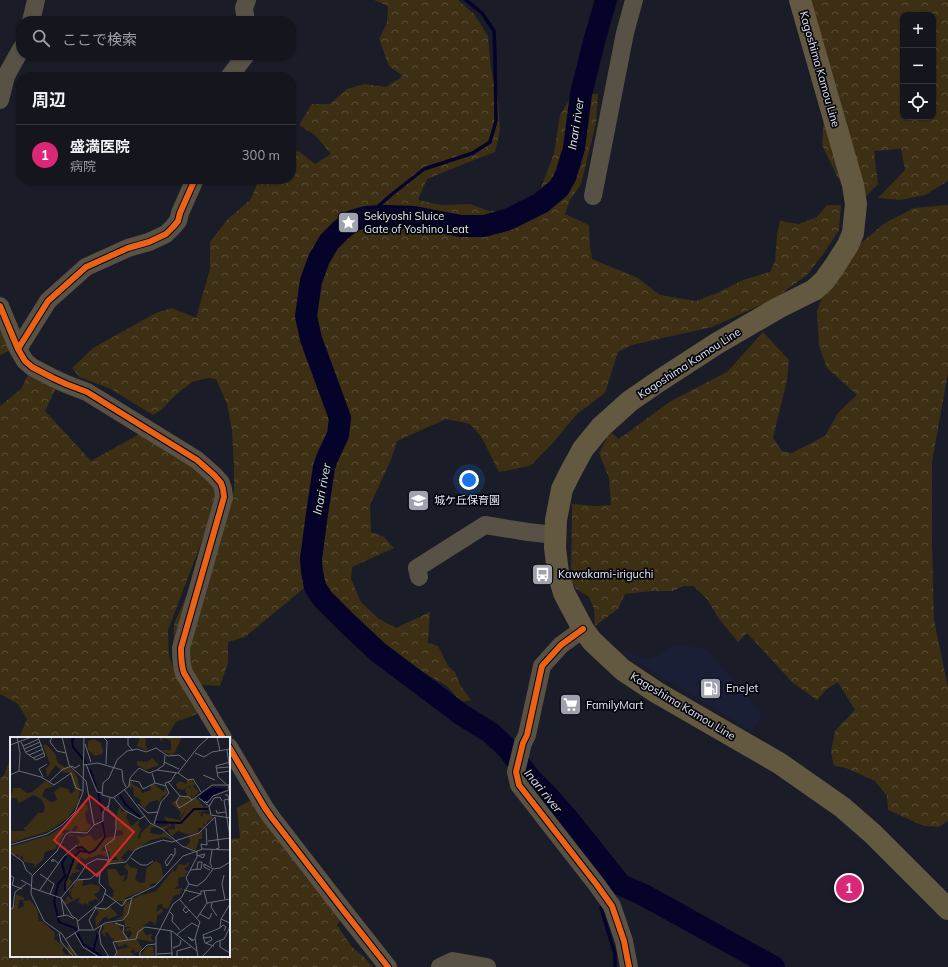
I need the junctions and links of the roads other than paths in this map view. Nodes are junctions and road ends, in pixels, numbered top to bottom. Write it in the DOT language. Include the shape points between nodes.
graph roads {
  1 [pos="36,0"];
  2 [pos="247,0"];
  3 [pos="634,0"];
  4 [pos="800,0"];
  5 [pos="32,16"];
  6 [pos="245,16"];
  7 [pos="16,58"];
  8 [pos="242,60"];
  9 [pos="233,72"];
  10 [pos="0,100"];
  11 [pos="192,184"];
  12 [pos="593,196"];
  13 [pos="0,306"];
  14 [pos="18,349"];
  15 [pos="555,535"];
  16 [pos="419,577"];
  17 [pos="583,629"];
  18 [pos="222,737"];
  19 [pos="230,749"];
  20 [pos="948,909"];
  21 [pos="388,967"];
  22 [pos="440,967"];
  23 [pos="487,967"];
  24 [pos="629,967"];
  1 -- 5 [label="street"];
  2 -- 6 [label="street" via="244,8"];
  3 -- 12 [label="street" via="625,33"];
  4 -- 15 [label="main road, Kagoshima Kamou Line" via="853,185 856,204 853,233 848,245 824,281 814,290 771,312 659,380 601,427 583,449 562,489"];
  7 -- 10 [label="street" via="6,76"];
  8 -- 9 [label="street"];
  11 -- 14 [label="street" via="178,221 166,234 86,267 48,301"];
  13 -- 14 [label="street"];
  14 -- 18 [label="street" via="32,367 87,392 197,460 221,483 224,497 181,648 181,664"];
  15 -- 16 [label="street" via="485,525 417,568"];
  15 -- 17 [label="main road, Kagoshima Kamou Line" via="558,572 564,593"];
  17 -- 20 [label="main road, Kagoshima Kamou Line" via="610,658 636,679 780,763 842,807"];
  17 -- 24 [label="street" via="561,646 542,666 516,772 518,785 612,906 624,941"];
  19 -- 21 [label="street" via="272,818"];
  22 -- 23 [label="street" via="453,961"];
}
